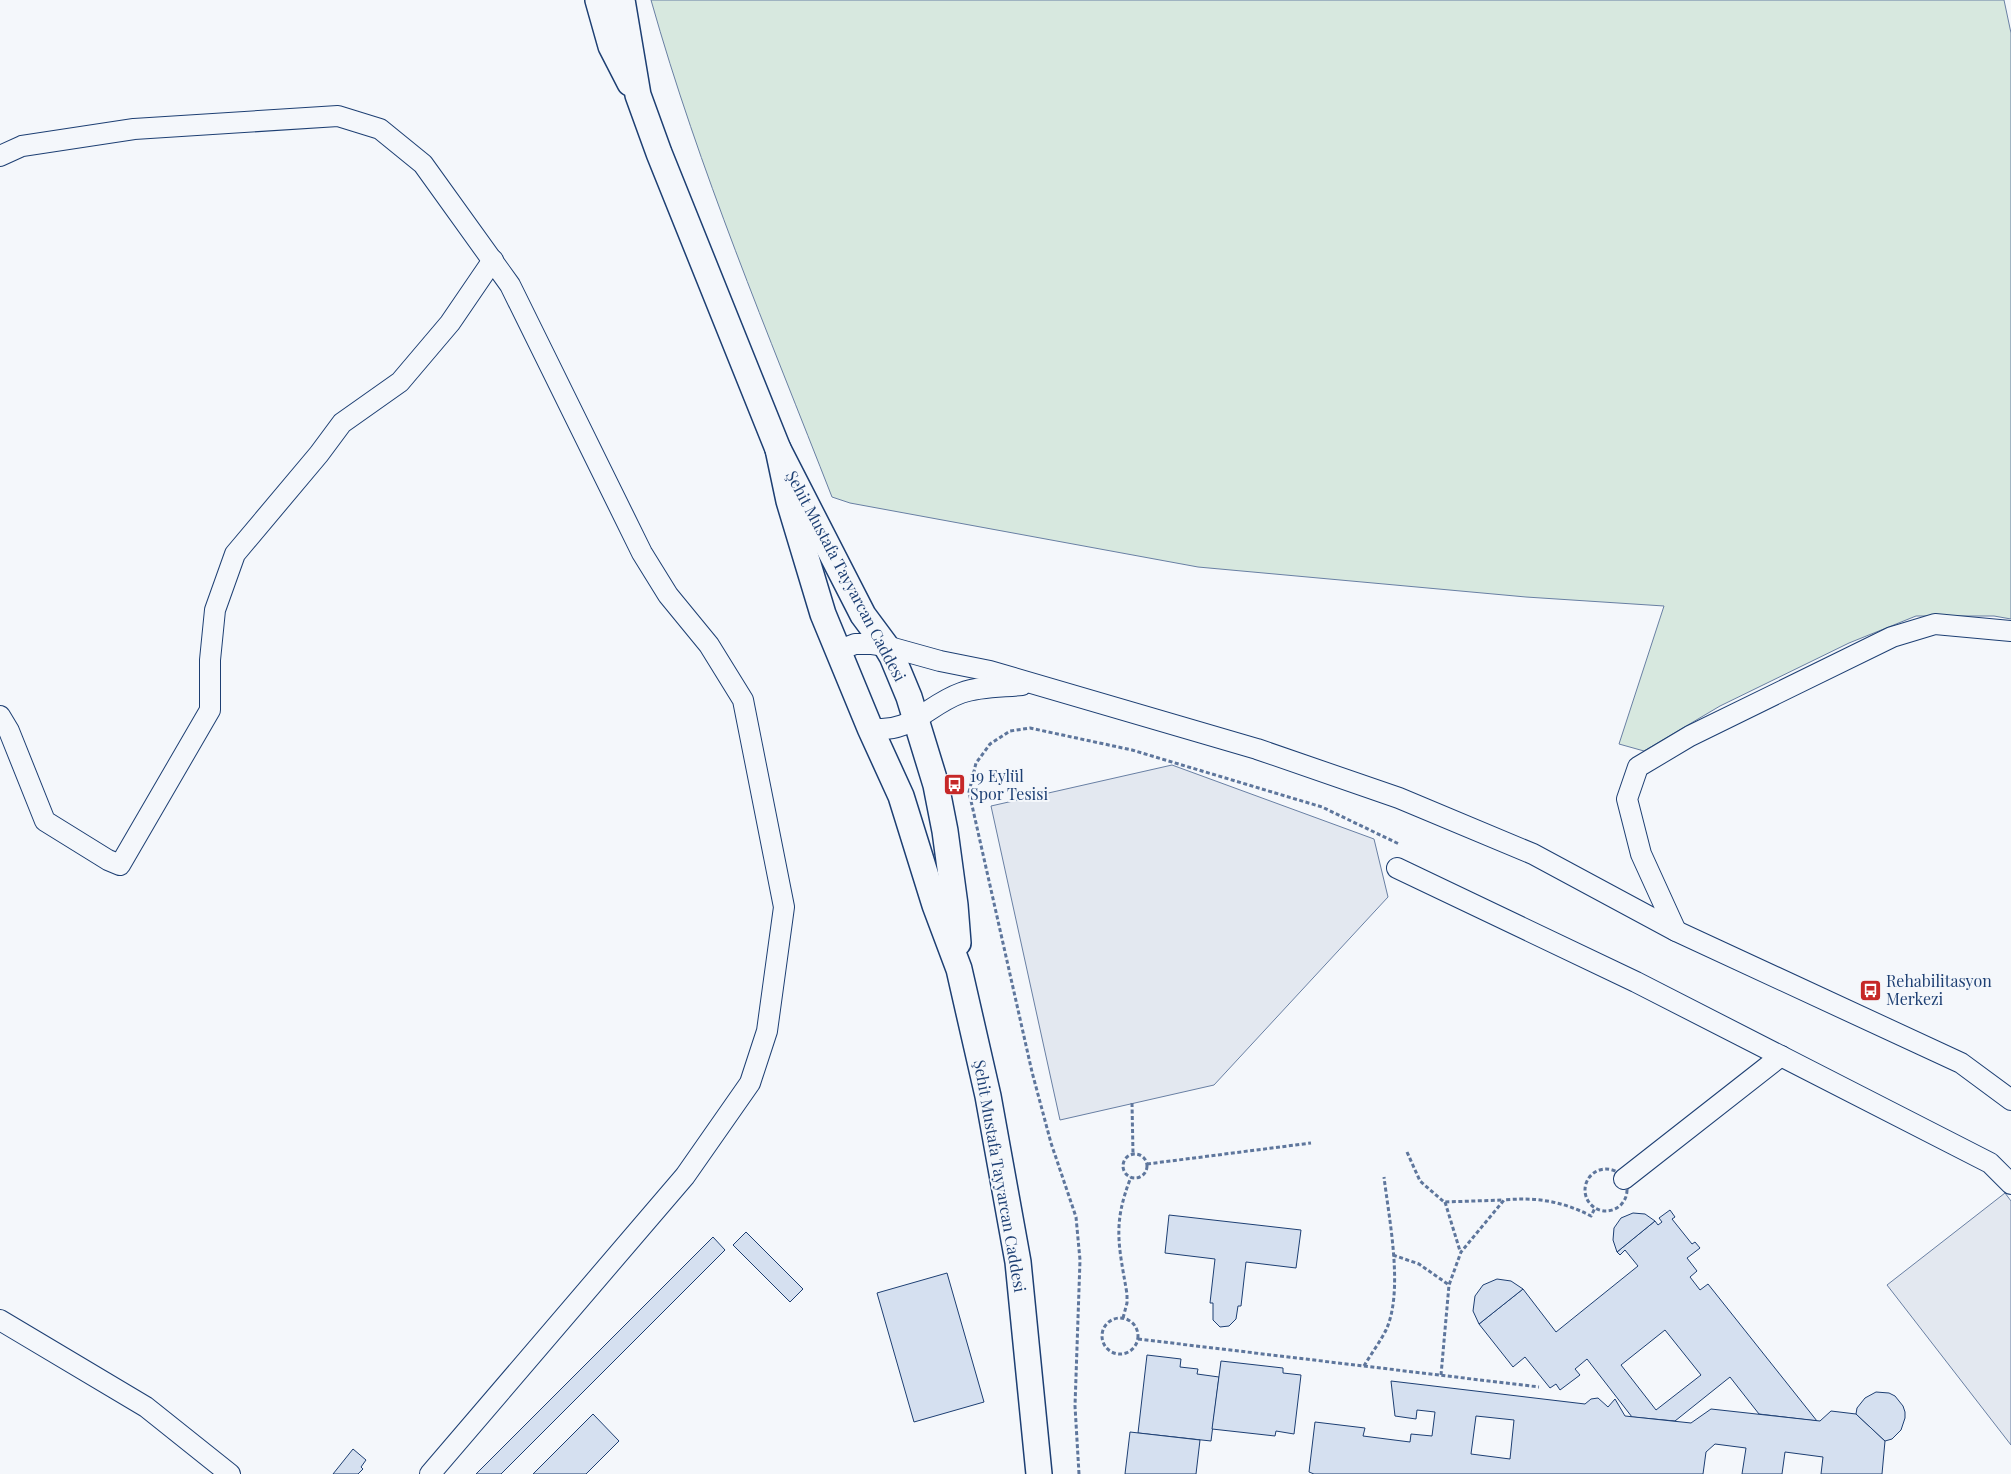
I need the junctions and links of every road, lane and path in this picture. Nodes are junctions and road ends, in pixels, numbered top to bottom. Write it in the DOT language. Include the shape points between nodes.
graph roads {
  1 [pos="598,0"];
  2 [pos="622,0"];
  3 [pos="638,95"];
  4 [pos="0,156"];
  5 [pos="492,260"];
  6 [pos="778,450"];
  7 [pos="2011,631"];
  8 [pos="886,646"];
  9 [pos="837,651"];
  10 [pos="1031,684"];
  11 [pos="0,716"];
  12 [pos="917,720"];
  13 [pos="870,728"];
  14 [pos="1399,844"];
  15 [pos="1397,868"];
  16 [pos="1676,932"];
  17 [pos="959,969"];
  18 [pos="1781,1056"];
  19 [pos="2011,1100"];
  20 [pos="1132,1103"];
  21 [pos="1312,1143"];
  22 [pos="1407,1152"];
  23 [pos="1133,1154"];
  24 [pos="1147,1164"];
  25 [pos="1131,1177"];
  26 [pos="1384,1177"];
  27 [pos="1624,1179"];
  28 [pos="2011,1184"];
  29 [pos="1504,1200"];
  30 [pos="1444,1202"];
  31 [pos="1595,1208"];
  32 [pos="1460,1252"];
  33 [pos="1392,1255"];
  34 [pos="1449,1284"];
  35 [pos="1123,1318"];
  36 [pos="0,1320"];
  37 [pos="1138,1339"];
  38 [pos="1364,1366"];
  39 [pos="1441,1375"];
  40 [pos="1539,1387"];
  41 [pos="230,1474"];
  42 [pos="430,1474"];
  43 [pos="1039,1474"];
  44 [pos="1079,1474"];
  1 -- 3 [label="main road, Şehit Mustafa Tayyarcan Caddesi" via="611,46"];
  2 -- 3 [label="main road, Şehit Mustafa Tayyarcan Caddesi"];
  3 -- 6 [label="main road, Şehit Mustafa Tayyarcan Caddesi"];
  4 -- 5 [label="street" via="22,146 134,129 338,116 380,129 423,164"];
  5 -- 11 [label="street" via="450,323 400,382 342,423 235,554 215,610 210,710 120,865 45,820"];
  5 -- 42 [label="street" via="510,285 642,553 668,594 709,645 743,700 784,907 767,1031 750,1083 685,1176"];
  6 -- 8 [label="main road, Şehit Mustafa Tayyarcan Caddesi" via="863,615"];
  6 -- 9 [label="main road, Şehit Mustafa Tayyarcan Caddesi" via="803,553"];
  7 -- 16 [label="street" via="1935,624 1892,637 1690,736 1638,767 1627,799 1641,854"];
  8 -- 9 [label="street" via="855,644"];
  8 -- 10 [label="street"];
  8 -- 12 [label="main road, Şehit Mustafa Tayyarcan Caddesi"];
  9 -- 13 [label="main road, Şehit Mustafa Tayyarcan Caddesi"];
  10 -- 12 [label="street" via="962,693"];
  10 -- 16 [label="street" via="1257,749 1399,798 1533,854"];
  12 -- 13 [label="street" via="891,729"];
  12 -- 17 [label="main road, Şehit Mustafa Tayyarcan Caddesi" via="936,785 945,831"];
  13 -- 17 [label="main road, Şehit Mustafa Tayyarcan Caddesi" via="901,796"];
  14 -- 44 [label="path" via="1313,804 1132,750 1030,728 1010,731 990,744 976,763 969,792 1032,1072 1076,1217 1080,1260 1075,1406"];
  15 -- 18 [label="street" via="1636,982"];
  16 -- 19 [label="street" via="1961,1063"];
  17 -- 43 [label="main road, Şehit Mustafa Tayyarcan Caddesi" via="988,1096 1018,1262"];
  18 -- 27 [label="street"];
  18 -- 28 [label="street" via="1990,1163"];
  20 -- 23 [label="path"];
  21 -- 24 [label="path"];
  22 -- 30 [label="path" via="1420,1181"];
  23 -- 24 [label="path" via="1142,1156"];
  23 -- 25 [label="path" via="1125,1159 1123,1165"];
  24 -- 25 [label="path" via="1143,1175"];
  25 -- 35 [label="path" via="1120,1210 1118,1237 1127,1294"];
  26 -- 33 [label="path"];
  27 -- 31 [label="path" via="1626,1191 1620,1205 1605,1211"];
  27 -- 31 [label="path" via="1607,1169 1592,1174 1585,1194"];
  29 -- 30 [label="path"];
  29 -- 31 [label="path" via="1564,1204 1591,1216"];
  29 -- 32 [label="path"];
  30 -- 32 [label="path"];
  32 -- 34 [label="path"];
  33 -- 34 [label="path" via="1419,1264"];
  33 -- 38 [label="path" via="1393,1304 1386,1328"];
  34 -- 39 [label="path"];
  35 -- 37 [label="path" via="1135,1325"];
  35 -- 37 [label="path" via="1113,1318 1106,1324 1101,1338 1105,1347 1117,1354 1126,1353 1134,1348"];
  36 -- 41 [label="street" via="146,1408"];
  37 -- 38 [label="path"];
  38 -- 39 [label="path"];
  39 -- 40 [label="path"];
}
